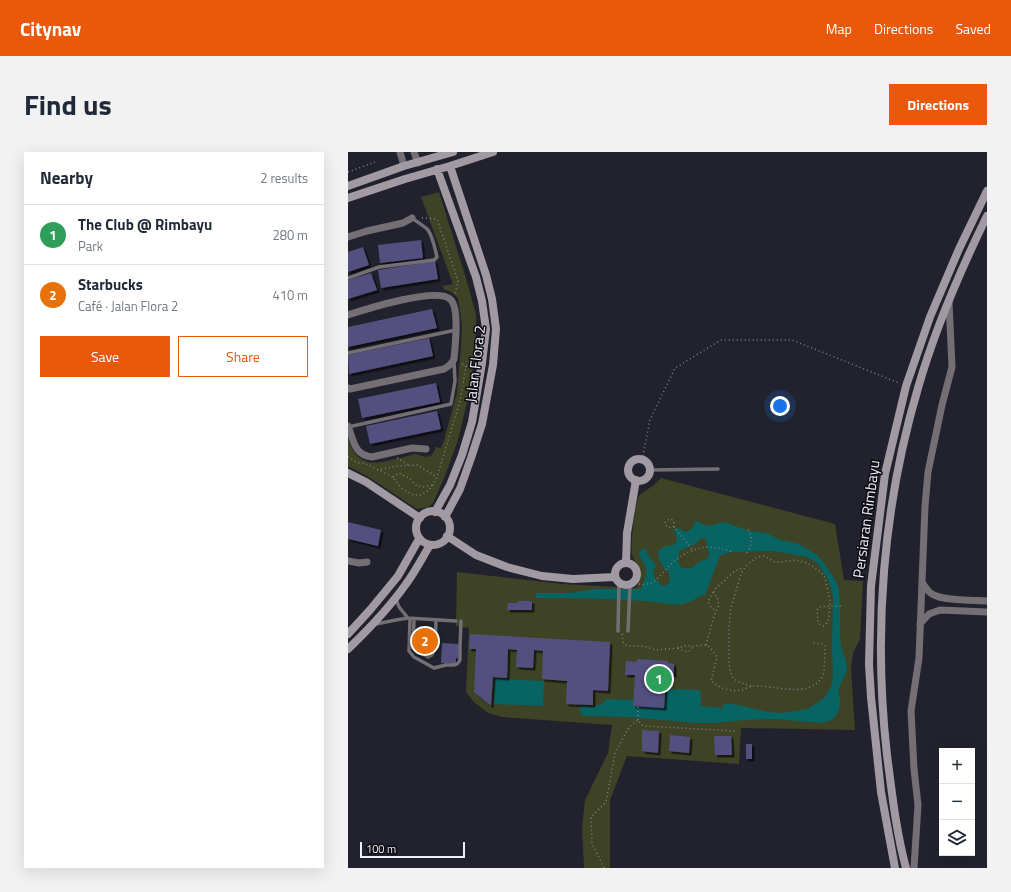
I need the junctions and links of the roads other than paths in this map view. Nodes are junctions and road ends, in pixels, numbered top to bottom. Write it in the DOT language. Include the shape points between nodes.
graph roads {
  1 [pos="400,152"];
  2 [pos="414,152"];
  3 [pos="453,152"];
  4 [pos="493,152"];
  5 [pos="418,163"];
  6 [pos="404,166"];
  7 [pos="450,166"];
  8 [pos="437,169"];
  9 [pos="348,186"];
  10 [pos="987,191"];
  11 [pos="348,198"];
  12 [pos="987,216"];
  13 [pos="412,218"];
  14 [pos="348,237"];
  15 [pos="348,278"];
  16 [pos="949,300"];
  17 [pos="348,315"];
  18 [pos="456,330"];
  19 [pos="348,353"];
  20 [pos="454,359"];
  21 [pos="349,391"];
  22 [pos="348,426"];
  23 [pos="426,449"];
  24 [pos="718,469"];
  25 [pos="650,470"];
  26 [pos="348,473"];
  27 [pos="636,480"];
  28 [pos="435,512"];
  29 [pos="445,517"];
  30 [pos="420,518"];
  31 [pos="447,536"];
  32 [pos="420,539"];
  33 [pos="430,545"];
  34 [pos="348,561"];
  35 [pos="367,562"];
  36 [pos="626,563"];
  37 [pos="922,581"];
  38 [pos="618,582"];
  39 [pos="633,585"];
  40 [pos="395,598"];
  41 [pos="987,601"];
  42 [pos="987,612"];
  43 [pos="411,619"];
  44 [pos="436,620"];
  45 [pos="456,621"];
  46 [pos="461,622"];
  47 [pos="920,624"];
  48 [pos="373,625"];
  49 [pos="619,631"];
  50 [pos="628,631"];
  51 [pos="348,634"];
  52 [pos="348,649"];
  53 [pos="895,868"];
  54 [pos="906,868"];
  55 [pos="914,868"];
  1 -- 6 [label="street"];
  2 -- 5 [label="street"];
  3 -- 5 [label="street"];
  4 -- 7 [label="street"];
  5 -- 6 [label="street"];
  6 -- 9 [label="street"];
  7 -- 8 [label="street"];
  7 -- 29 [label="street, Jalan Flora 2" via="486,274 496,329 482,424 460,489"];
  8 -- 11 [label="street"];
  8 -- 28 [label="street, Jalan Flora 2" via="476,277 486,329 472,422 450,485"];
  10 -- 53 [label="street, Persiaran Rimbayu" via="930,317 906,386 885,474 871,586 869,664 878,769"];
  12 -- 16 [label="street, Persiaran Rimbayu"];
  13 -- 14 [label="street" via="403,223"];
  13 -- 15 [label="lane" via="425,227 431,236 437,257 434,260 379,267"];
  16 -- 37 [label="street" via="952,367 928,472"];
  16 -- 54 [label="street, Persiaran Rimbayu" via="920,380 907,427 890,512 882,600 884,729 892,795"];
  17 -- 18 [label="street" via="384,304 443,295 450,298 455,308"];
  18 -- 19 [label="lane"];
  18 -- 20 [label="street"];
  20 -- 21 [label="street" via="444,369"];
  20 -- 22 [label="lane" via="456,381 451,404"];
  22 -- 23 [label="street" via="358,450 366,456 372,457 412,448"];
  24 -- 25 [label="lane"];
  25 -- 27 [label="street" via="646,479"];
  25 -- 27 [label="street" via="648,463 642,460 632,462 630,476"];
  26 -- 30 [label="street"];
  27 -- 36 [label="street" via="627,533"];
  28 -- 29 [label="street"];
  28 -- 30 [label="street" via="424,514"];
  29 -- 31 [label="street" via="449,526"];
  30 -- 32 [label="street" via="416,528"];
  31 -- 33 [label="street" via="439,544"];
  31 -- 38 [label="street" via="476,555 507,567 542,576"];
  32 -- 33 [label="street"];
  32 -- 51 [label="street" via="398,576"];
  33 -- 40 [label="street"];
  34 -- 35 [label="street"];
  36 -- 38 [label="street" via="619,565 614,574"];
  36 -- 39 [label="street" via="633,566 637,573"];
  37 -- 41 [label="street" via="928,591 936,596"];
  37 -- 47 [label="street"];
  38 -- 39 [label="street" via="626,586"];
  38 -- 49 [label="lane"];
  39 -- 50 [label="lane"];
  40 -- 43 [label="lane" via="399,607"];
  40 -- 48 [label="street"];
  42 -- 47 [label="street" via="940,610 929,614"];
  43 -- 44 [label="lane"];
  43 -- 44 [label="lane" via="413,648 428,657 435,649"];
  43 -- 46 [label="lane" via="409,651 414,657 434,668 454,665 460,660"];
  43 -- 48 [label="lane"];
  44 -- 45 [label="lane"];
  47 -- 55 [label="street" via="919,658 911,711 918,805"];
  48 -- 52 [label="street"];
}
